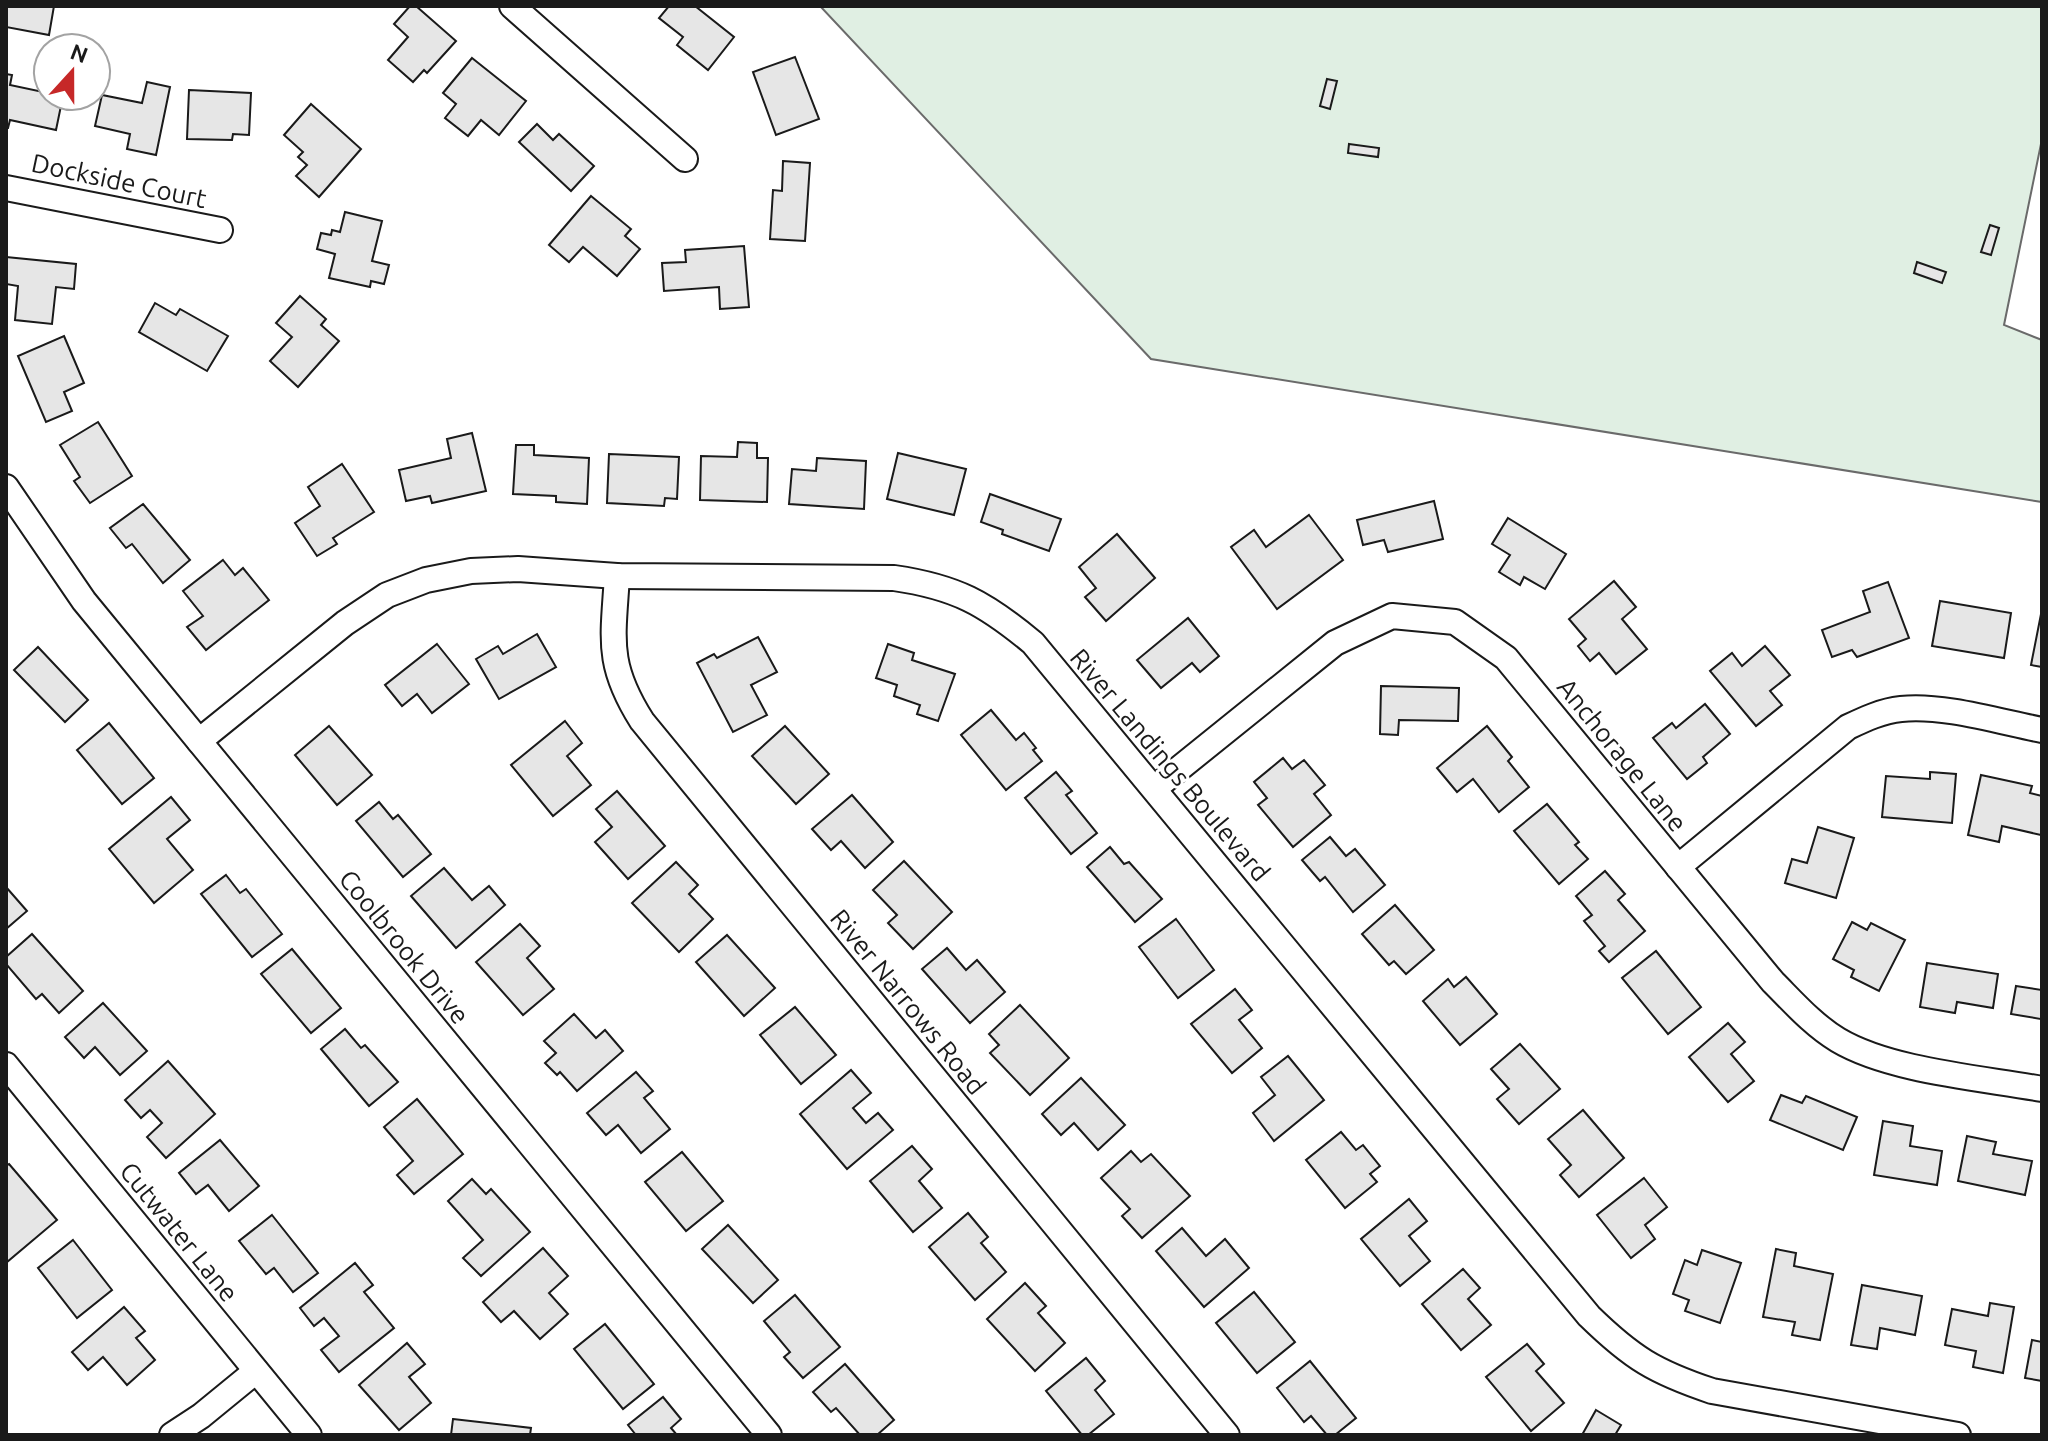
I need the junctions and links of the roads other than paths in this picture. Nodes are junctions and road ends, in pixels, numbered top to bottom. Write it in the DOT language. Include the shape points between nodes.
graph roads {
  1 [pos="512,6"];
  2 [pos="685,159"];
  3 [pos="6,188"];
  4 [pos="220,230"];
  5 [pos="6,487"];
  6 [pos="617,576"];
  7 [pos="2042,730"];
  8 [pos="199,741"];
  9 [pos="1155,788"];
  10 [pos="1678,867"];
  11 [pos="6,1065"];
  12 [pos="2042,1089"];
  13 [pos="256,1371"];
  14 [pos="172,1435"];
  15 [pos="309,1435"];
  16 [pos="769,1435"];
  17 [pos="1227,1435"];
  18 [pos="1958,1435"];
  1 -- 2 [label="street"];
  3 -- 4 [label="street, Dockside Court"];
  5 -- 8 [label="street, Coolbrook Drive" via="84,601"];
  6 -- 8 [label="street, River Landings Boulevard" via="471,571 387,595"];
  6 -- 9 [label="street, River Landings Boulevard" via="894,578 933,583 970,597 1033,643"];
  6 -- 17 [label="street, River Narrows Road" via="613,649 618,675 642,721"];
  7 -- 10 [label="street" via="1932,709 1876,714 1848,727"];
  8 -- 16 [label="street, Coolbrook Drive"];
  9 -- 10 [label="street, Anchorage Lane" via="1335,643 1392,616 1455,622 1506,658"];
  9 -- 18 [label="street, River Landings Boulevard" via="1614,1341 1644,1364 1712,1391"];
  10 -- 12 [label="street, Anchorage Lane" via="1773,982 1838,1040 1920,1067"];
  11 -- 13 [label="street, Cutwater Lane"];
  13 -- 14 [label="street"];
  13 -- 15 [label="street, Cutwater Lane"];
}
